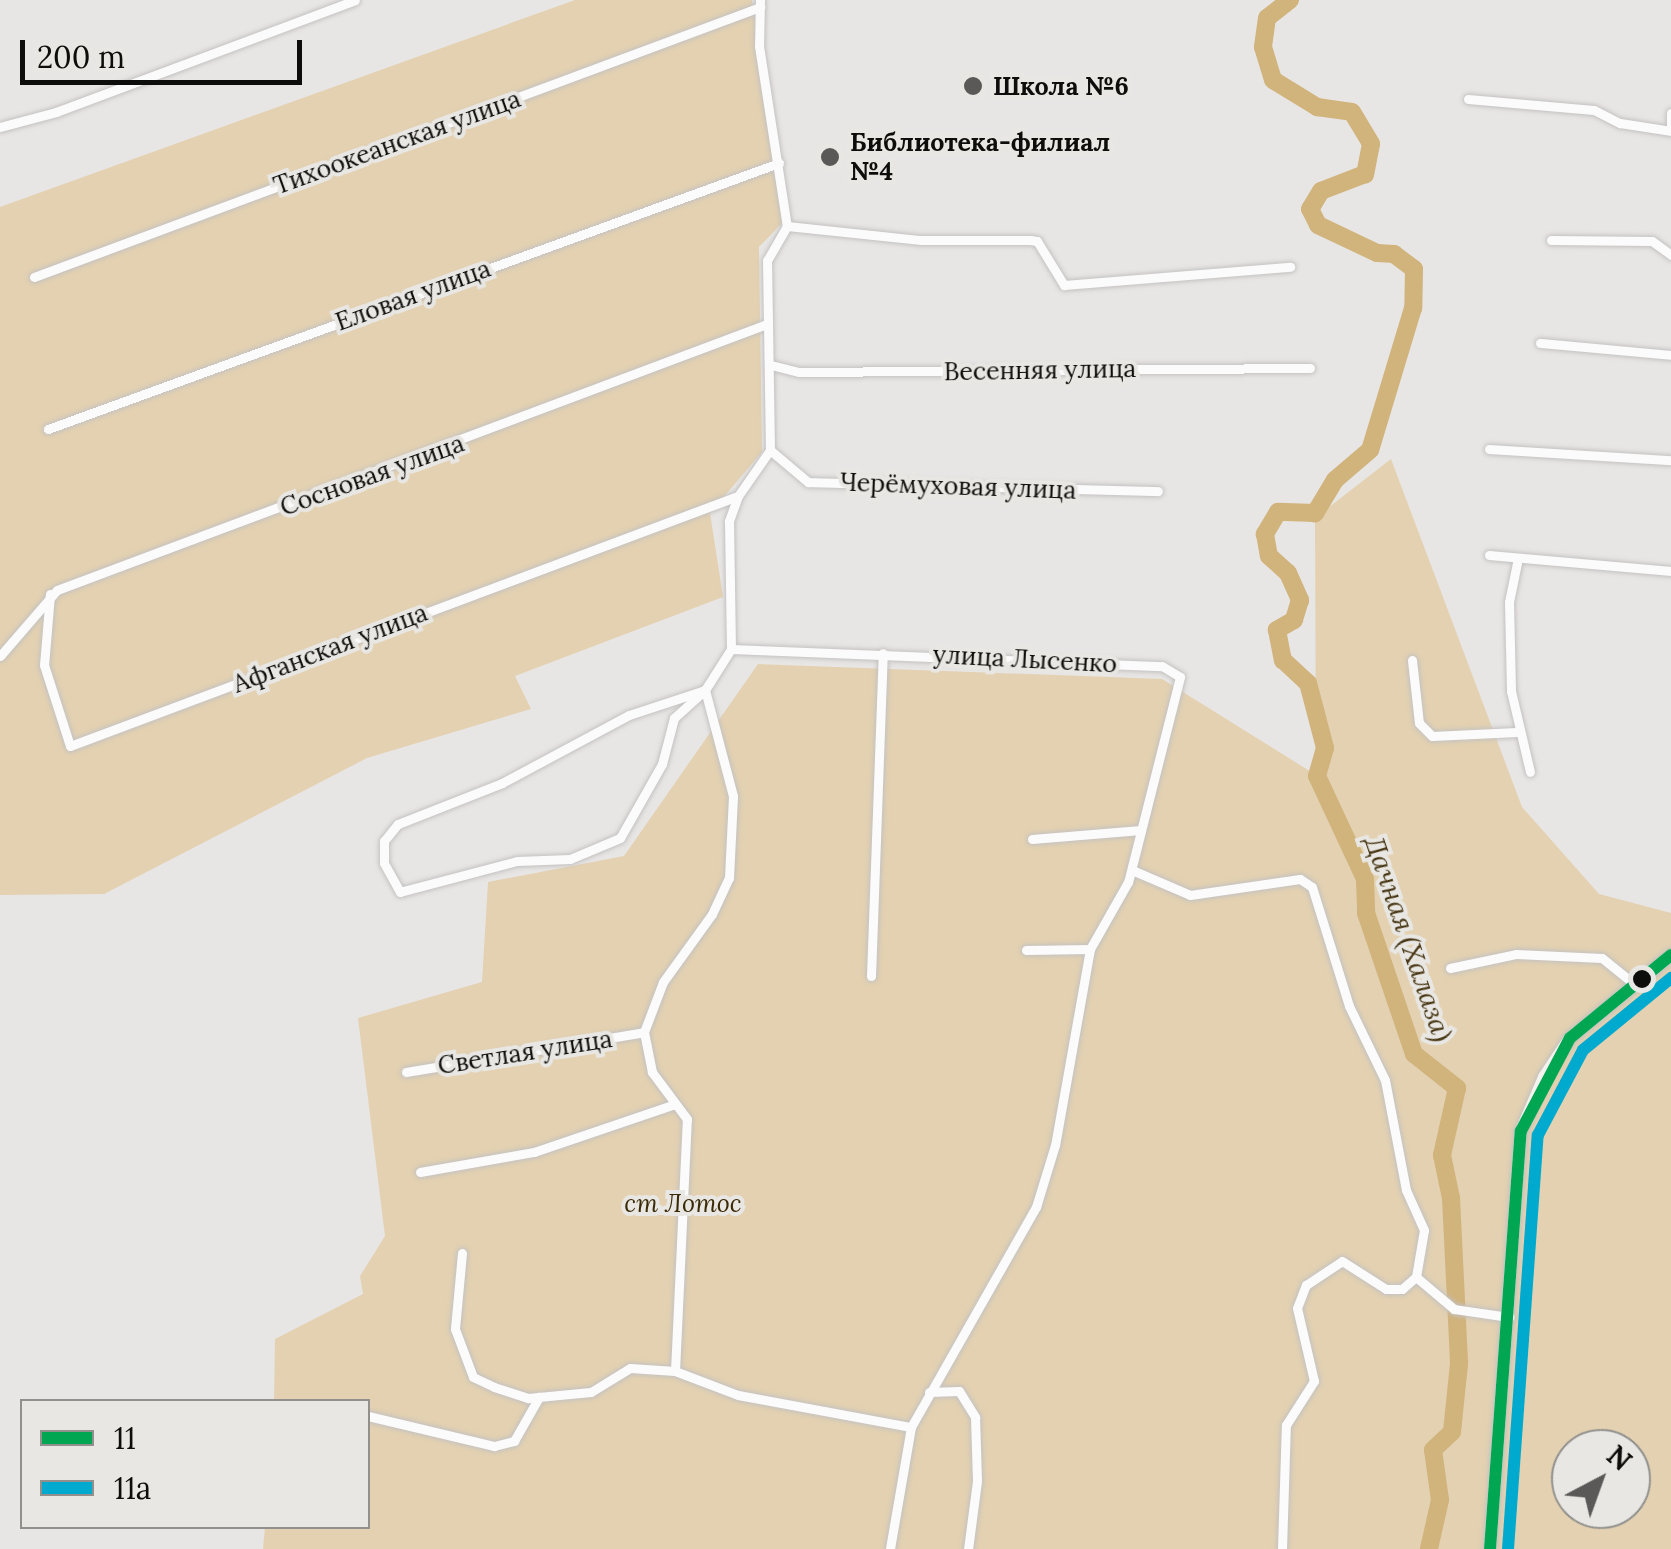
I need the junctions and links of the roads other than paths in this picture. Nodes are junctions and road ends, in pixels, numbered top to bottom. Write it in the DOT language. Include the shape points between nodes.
graph roads {
  1 [pos="355,0"];
  2 [pos="760,3"];
  3 [pos="1468,99"];
  4 [pos="1671,114"];
  5 [pos="0,127"];
  6 [pos="1671,128"];
  7 [pos="779,164"];
  8 [pos="787,226"];
  9 [pos="1551,240"];
  10 [pos="1671,255"];
  11 [pos="1290,267"];
  12 [pos="34,277"];
  13 [pos="768,324"];
  14 [pos="1540,342"];
  15 [pos="1671,355"];
  16 [pos="771,365"];
  17 [pos="1310,368"];
  18 [pos="48,429"];
  19 [pos="1489,448"];
  20 [pos="770,450"];
  21 [pos="1671,460"];
  22 [pos="1158,491"];
  23 [pos="738,496"];
  24 [pos="1489,555"];
  25 [pos="1518,558"];
  26 [pos="1671,571"];
  27 [pos="50,594"];
  28 [pos="731,649"];
  29 [pos="883,653"];
  30 [pos="0,656"];
  31 [pos="1412,660"];
  32 [pos="705,690"];
  33 [pos="1517,732"];
  34 [pos="1530,772"];
  35 [pos="1140,830"];
  36 [pos="1032,839"];
  37 [pos="1132,870"];
  38 [pos="1090,949"];
  39 [pos="1026,950"];
  40 [pos="1671,955"];
  41 [pos="1450,968"];
  42 [pos="871,976"];
  43 [pos="1634,984"];
  44 [pos="644,1032"];
  45 [pos="406,1072"];
  46 [pos="672,1105"];
  47 [pos="420,1172"];
  48 [pos="462,1253"];
  49 [pos="1416,1278"];
  50 [pos="1510,1317"];
  51 [pos="675,1370"];
  52 [pos="929,1392"];
  53 [pos="540,1397"];
  54 [pos="370,1416"];
  55 [pos="911,1427"];
  56 [pos="890,1549"];
  57 [pos="968,1549"];
  58 [pos="1282,1549"];
  59 [pos="1490,1549"];
  1 -- 5 [label="street"];
  2 -- 7 [label="street"];
  2 -- 12 [label="street, Тихоокеанская улица"];
  3 -- 6 [label="street" via="1594,110 1620,123"];
  4 -- 6 [label="street"];
  7 -- 8 [label="street"];
  7 -- 18 [label="street, Еловая улица"];
  8 -- 11 [label="street" via="921,240 1037,241 1064,285"];
  8 -- 13 [label="street" via="766,260"];
  9 -- 10 [label="street" via="1652,241"];
  13 -- 16 [label="street"];
  13 -- 27 [label="street, Сосновая улица"];
  14 -- 15 [label="street"];
  16 -- 17 [label="street, Весенняя улица" via="798,372"];
  16 -- 20 [label="street"];
  19 -- 21 [label="street"];
  20 -- 22 [label="street, Черёмуховая улица" via="808,482"];
  20 -- 23 [label="street"];
  23 -- 27 [label="street, Афганская улица" via="70,746 44,665"];
  23 -- 28 [label="street" via="729,521"];
  24 -- 25 [label="street"];
  25 -- 26 [label="street"];
  25 -- 33 [label="street" via="1509,602"];
  27 -- 30 [label="street"];
  28 -- 29 [label="street, улица Лысенко"];
  28 -- 32 [label="street"];
  29 -- 35 [label="street, улица Лысенко" via="1162,666 1176,672 1180,684"];
  29 -- 42 [label="street"];
  31 -- 33 [label="street" via="1420,723 1432,736"];
  32 -- 32 [label="street" via="630,715 502,782 398,824 384,841 384,863 400,892 517,861 570,859 620,838 662,764 674,718"];
  32 -- 44 [label="street" via="733,796 729,878 663,982"];
  33 -- 34 [label="street"];
  35 -- 36 [label="street"];
  35 -- 37 [label="street, улица Лысенко"];
  37 -- 38 [label="street, улица Лысенко"];
  37 -- 49 [label="street" via="1190,895 1300,879 1312,886 1349,1006 1385,1080 1406,1190 1424,1230"];
  38 -- 39 [label="street"];
  38 -- 52 [label="street, улица Лысенко" via="1055,1145 1036,1207"];
  40 -- 43 [label="street"];
  41 -- 43 [label="street" via="1516,954 1602,958"];
  43 -- 50 [label="street" via="1570,1038 1544,1077 1522,1131"];
  44 -- 45 [label="street, Светлая улица"];
  44 -- 46 [label="street" via="652,1072"];
  46 -- 47 [label="street" via="534,1152"];
  46 -- 51 [label="street" via="687,1119"];
  48 -- 53 [label="street" via="455,1329 473,1377"];
  49 -- 50 [label="street" via="1454,1309"];
  49 -- 58 [label="street" via="1402,1289 1386,1289 1342,1262 1306,1285 1296,1308 1314,1381 1286,1426"];
  50 -- 59 [label="street"];
  51 -- 53 [label="street" via="630,1368 592,1392"];
  51 -- 55 [label="street" via="738,1395"];
  52 -- 55 [label="street, улица Лысенко"];
  52 -- 57 [label="street" via="959,1391 975,1417"];
  53 -- 54 [label="street" via="514,1441 494,1446"];
  55 -- 56 [label="street, улица Лысенко"];
}
